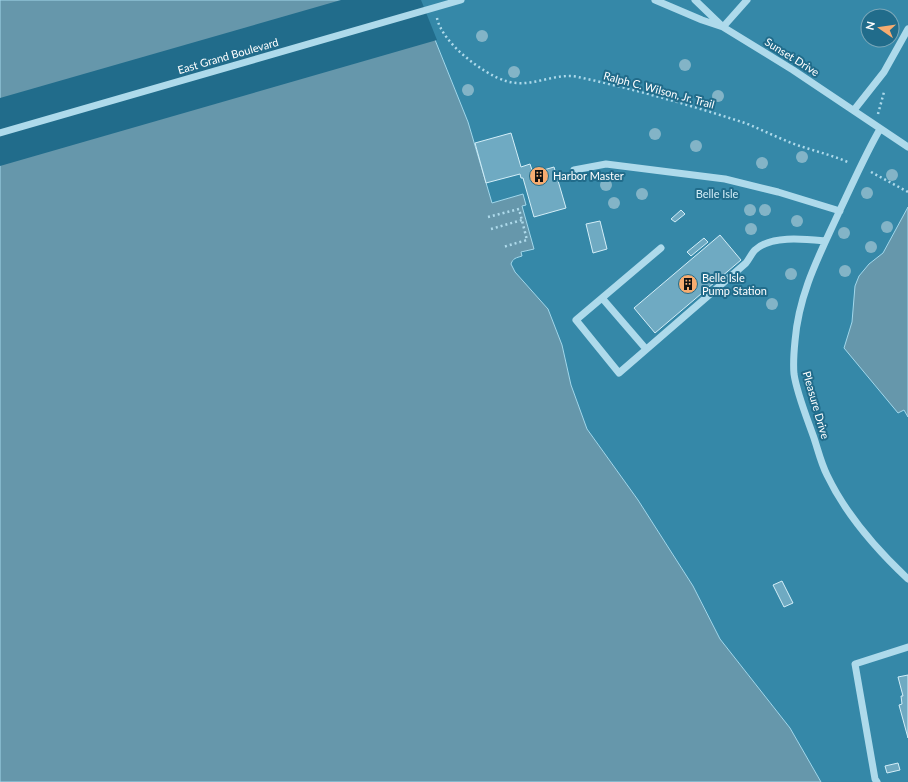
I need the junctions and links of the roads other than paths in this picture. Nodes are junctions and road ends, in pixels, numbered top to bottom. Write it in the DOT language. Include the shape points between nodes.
graph roads {
  1 [pos="461,0"];
  2 [pos="656,0"];
  3 [pos="695,0"];
  4 [pos="747,0"];
  5 [pos="723,27"];
  6 [pos="908,29"];
  7 [pos="854,110"];
  8 [pos="880,129"];
  9 [pos="0,133"];
  10 [pos="908,147"];
  11 [pos="574,170"];
  12 [pos="840,211"];
  13 [pos="825,241"];
  14 [pos="661,248"];
  15 [pos="602,298"];
  16 [pos="646,349"];
  17 [pos="908,579"];
  18 [pos="908,647"];
  19 [pos="877,782"];
  1 -- 9 [label="street, East Grand Boulevard, bridge"];
  2 -- 5 [label="street, Sunset Drive"];
  3 -- 5 [label="street"];
  4 -- 5 [label="street"];
  5 -- 7 [label="street, Sunset Drive"];
  6 -- 7 [label="street" via="884,72"];
  7 -- 8 [label="street, Sunset Drive"];
  8 -- 10 [label="street, Sunset Drive"];
  8 -- 12 [label="street, Pleasure Drive"];
  11 -- 12 [label="street" via="606,164 725,179"];
  12 -- 13 [label="street, Pleasure Drive"];
  13 -- 16 [label="street" via="801,238 762,245 746,263"];
  13 -- 17 [label="street, Pleasure Drive" via="807,284 800,309 795,338 794,374 826,474 846,510 869,539"];
  14 -- 15 [label="street"];
  15 -- 16 [label="street"];
  15 -- 16 [label="street" via="576,320 619,373"];
  18 -- 19 [label="street" via="855,664 874,779"];
}
